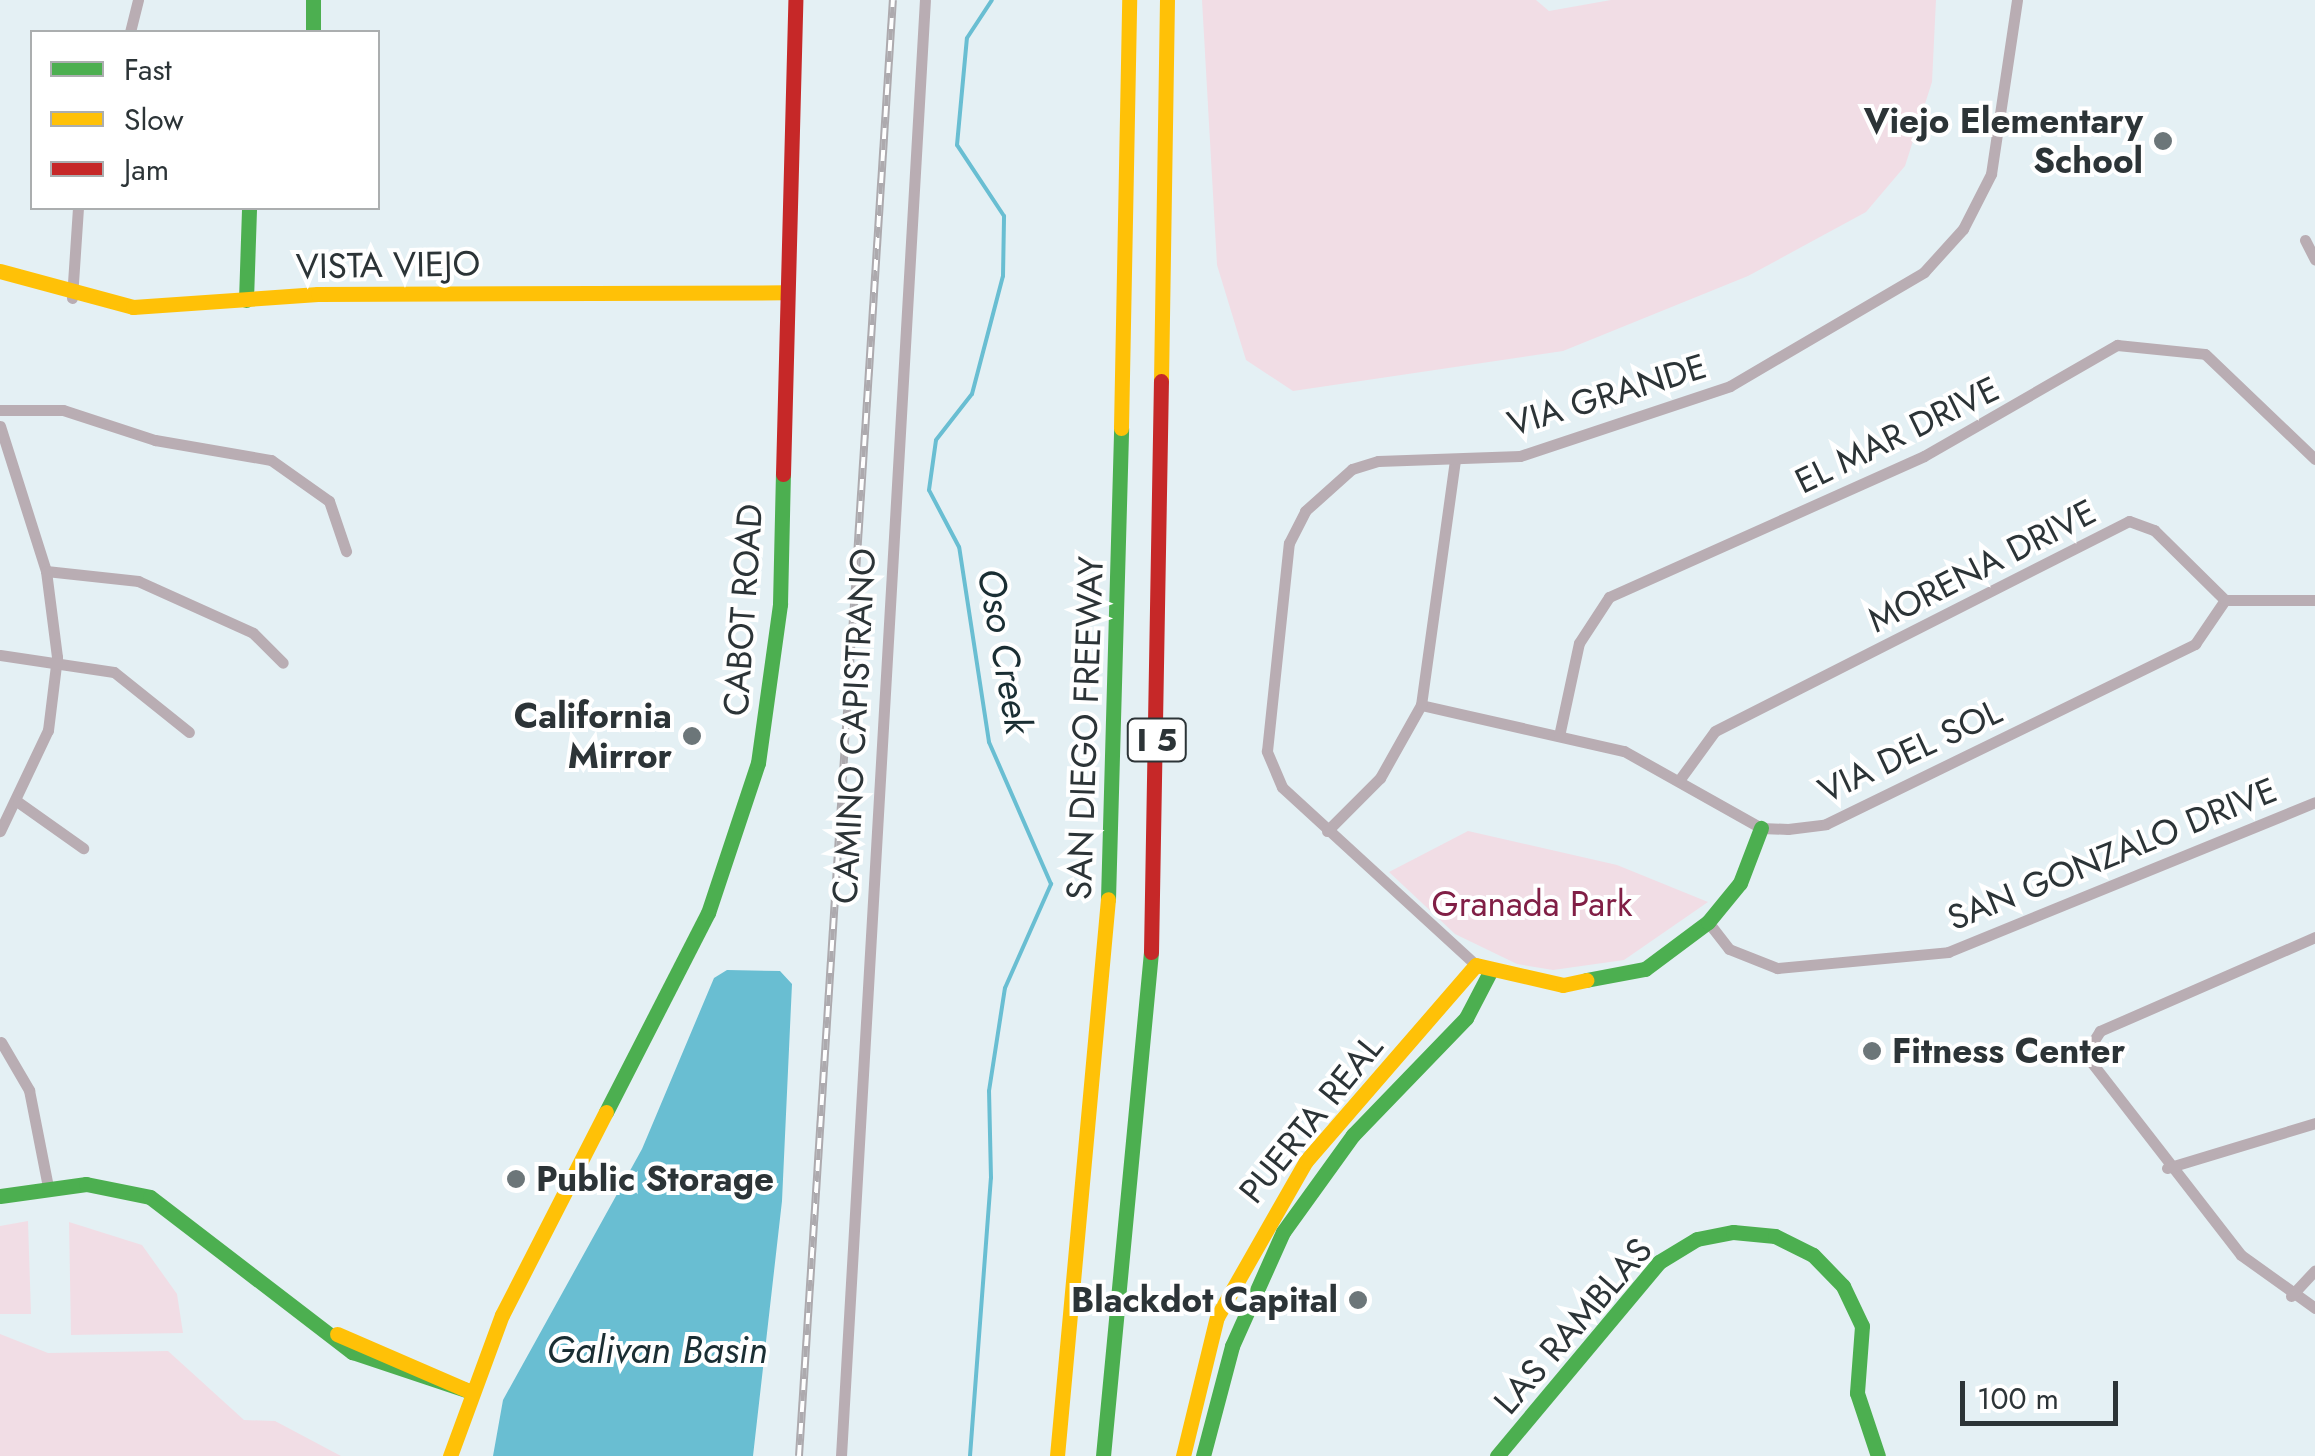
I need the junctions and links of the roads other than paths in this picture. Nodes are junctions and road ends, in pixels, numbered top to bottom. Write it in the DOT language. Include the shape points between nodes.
graph roads {
  1 [pos="138,0"];
  2 [pos="313,0"];
  3 [pos="795,0"];
  4 [pos="925,0"];
  5 [pos="1129,0"];
  6 [pos="1168,0"];
  7 [pos="2017,0"];
  8 [pos="130,30"];
  9 [pos="313,30"];
  10 [pos="78,210"];
  11 [pos="250,210"];
  12 [pos="2305,240"];
  13 [pos="2315,260"];
  14 [pos="1,276"];
  15 [pos="784,292"];
  16 [pos="72,298"];
  17 [pos="246,300"];
  18 [pos="0,410"];
  19 [pos="0,426"];
  20 [pos="2315,459"];
  21 [pos="1454,460"];
  22 [pos="346,550"];
  23 [pos="46,571"];
  24 [pos="2224,600"];
  25 [pos="2315,600"];
  26 [pos="0,655"];
  27 [pos="56,657"];
  28 [pos="283,663"];
  29 [pos="1421,705"];
  30 [pos="189,732"];
  31 [pos="1559,736"];
  32 [pos="1680,779"];
  33 [pos="18,802"];
  34 [pos="2315,802"];
  35 [pos="1761,828"];
  36 [pos="0,831"];
  37 [pos="1327,832"];
  38 [pos="84,848"];
  39 [pos="1708,922"];
  40 [pos="2315,937"];
  41 [pos="1483,968"];
  42 [pos="1,1042"];
  43 [pos="2315,1123"];
  44 [pos="2166,1168"];
  45 [pos="48,1187"];
  46 [pos="0,1196"];
  47 [pos="2315,1270"];
  48 [pos="2291,1296"];
  49 [pos="2315,1308"];
  50 [pos="469,1391"];
  51 [pos="450,1456"];
  52 [pos="840,1456"];
  53 [pos="1057,1456"];
  54 [pos="1103,1456"];
  55 [pos="1182,1456"];
  56 [pos="1203,1456"];
  57 [pos="1497,1456"];
  58 [pos="1878,1456"];
  1 -- 8 [label="street"];
  2 -- 9 [label="main road"];
  3 -- 15 [label="main road, CABOT ROAD"];
  4 -- 52 [label="street, CAMINO CAPISTRANO"];
  5 -- 53 [label="main road, SAN DIEGO FREEWAY / I 5" via="1110,886"];
  6 -- 54 [label="main road, SAN DIEGO FREEWAY / I 5" via="1152,930"];
  7 -- 21 [label="street, VIA GRANDE" via="1991,174 1963,229 1924,272 1730,386 1547,449"];
  10 -- 16 [label="street"];
  11 -- 17 [label="main road"];
  12 -- 13 [label="street"];
  14 -- 16 [label="main road, VISTA VIEJO"];
  15 -- 17 [label="main road, VISTA VIEJO"];
  15 -- 50 [label="main road, CABOT ROAD" via="778,641 745,812 708,913"];
  16 -- 17 [label="main road, VISTA VIEJO" via="156,308"];
  18 -- 22 [label="street" via="63,410 155,440 271,460 329,500"];
  19 -- 23 [label="street"];
  20 -- 31 [label="street, EL MAR DRIVE" via="2205,354 2117,345 1924,456 1608,597 1579,643"];
  21 -- 29 [label="street"];
  21 -- 37 [label="street, VIA GRANDE" via="1352,469 1305,511 1289,542 1267,751 1282,787"];
  23 -- 27 [label="street"];
  23 -- 28 [label="street" via="138,582 254,634"];
  24 -- 25 [label="street"];
  24 -- 32 [label="street, MORENA DRIVE" via="2154,530 2129,521 1715,731"];
  24 -- 35 [label="street, VIA DEL SOL" via="2196,644 1826,824"];
  26 -- 27 [label="street"];
  27 -- 30 [label="street" via="140,684"];
  27 -- 33 [label="street" via="48,730"];
  29 -- 31 [label="street"];
  29 -- 37 [label="street" via="1380,778"];
  31 -- 32 [label="street" via="1624,751"];
  32 -- 35 [label="street"];
  33 -- 36 [label="street"];
  33 -- 38 [label="street"];
  34 -- 39 [label="street, SAN GONZALO DRIVE" via="1948,952 1777,968 1729,949"];
  35 -- 39 [label="main road" via="1740,883"];
  37 -- 41 [label="street, VIA GRANDE"];
  39 -- 41 [label="main road" via="1644,969 1612,976 1563,985"];
  40 -- 44 [label="street" via="2100,1032 2086,1054"];
  41 -- 55 [label="main road, PUERTA REAL" via="1306,1162 1258,1232 1218,1317"];
  41 -- 56 [label="main road, PUERTA REAL" via="1466,1018 1353,1135 1283,1232 1232,1346"];
  42 -- 45 [label="street" via="29,1090"];
  43 -- 44 [label="street"];
  44 -- 48 [label="street"];
  45 -- 46 [label="main road"];
  45 -- 50 [label="main road" via="119,1187 172,1206 335,1333"];
  47 -- 48 [label="street"];
  48 -- 49 [label="street"];
  50 -- 51 [label="main road, CABOT ROAD"];
  57 -- 58 [label="main road, LAS RAMBLAS" via="1659,1262 1698,1238 1733,1232 1775,1236 1812,1255 1862,1326 1857,1393"];
}
